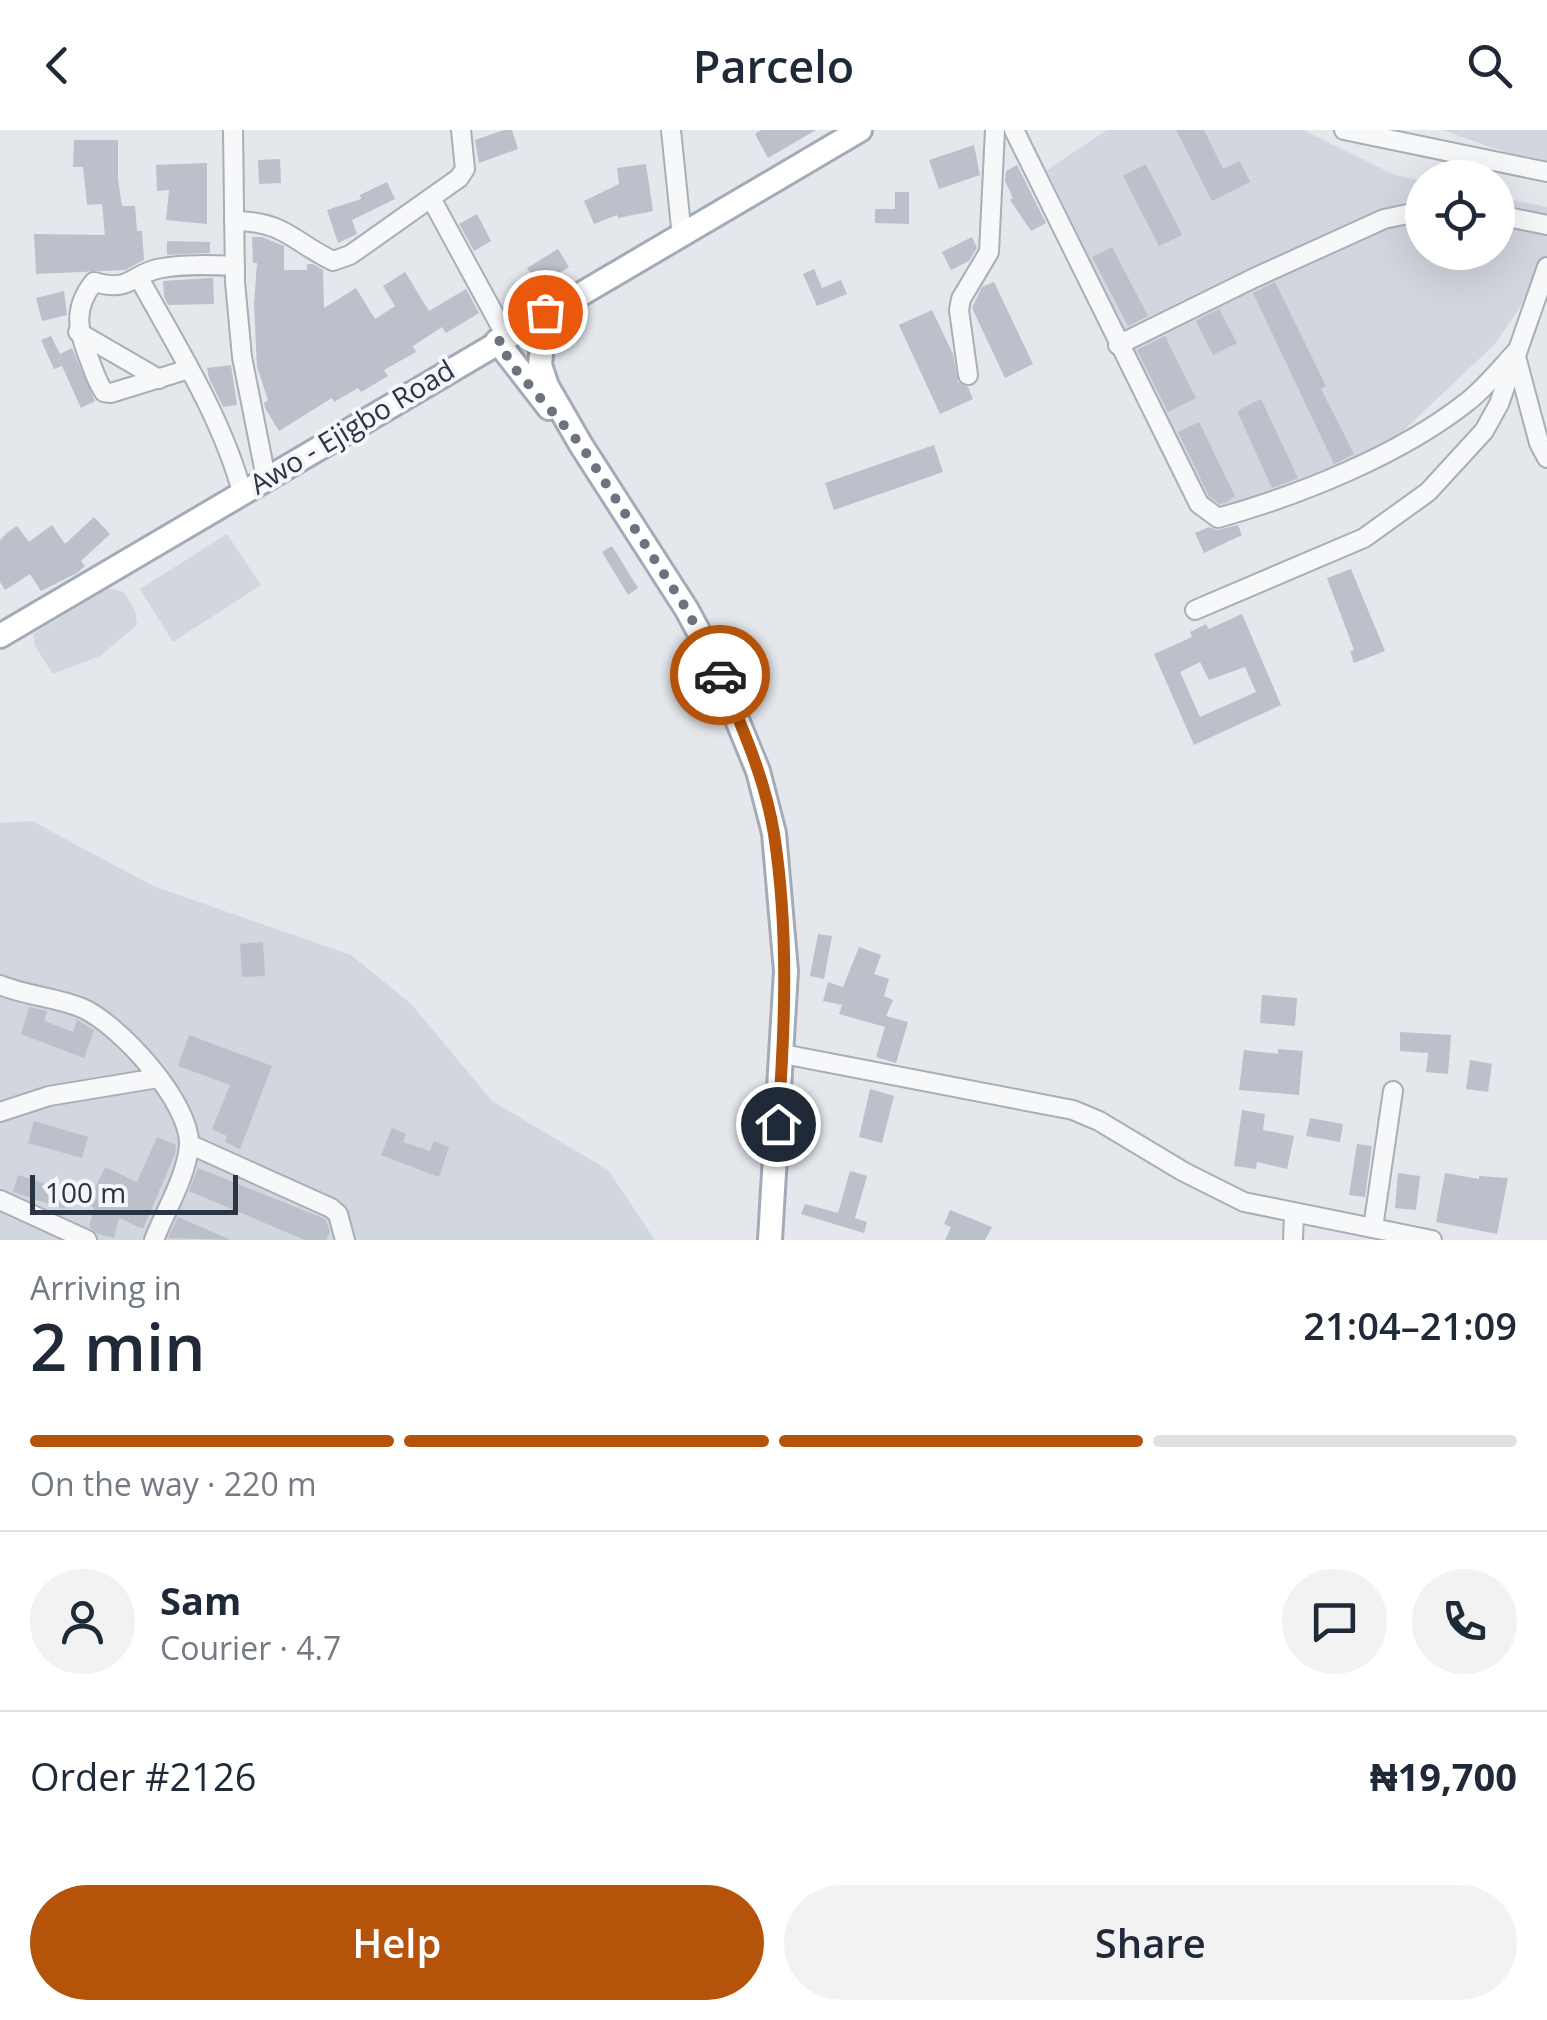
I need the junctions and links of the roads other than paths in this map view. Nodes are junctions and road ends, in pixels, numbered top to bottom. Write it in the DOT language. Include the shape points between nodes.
graph roads {
  1 [pos="233,130"];
  2 [pos="461,130"];
  3 [pos="671,130"];
  4 [pos="860,130"];
  5 [pos="995,130"];
  6 [pos="1014,130"];
  7 [pos="1344,130"];
  8 [pos="1547,172"];
  9 [pos="432,200"];
  10 [pos="1405,214"];
  11 [pos="1515,218"];
  12 [pos="234,221"];
  13 [pos="1547,225"];
  14 [pos="682,237"];
  15 [pos="234,266"];
  16 [pos="1547,267"];
  17 [pos="139,278"];
  18 [pos="545,312"];
  19 [pos="78,332"];
  20 [pos="502,339"];
  21 [pos="1118,346"];
  22 [pos="1515,352"];
  23 [pos="189,369"];
  24 [pos="968,375"];
  25 [pos="159,378"];
  26 [pos="581,445"];
  27 [pos="1547,458"];
  28 [pos="266,478"];
  29 [pos="242,492"];
  30 [pos="1195,610"];
  31 [pos="0,636"];
  32 [pos="0,985"];
  33 [pos="782,1054"];
  34 [pos="158,1078"];
  35 [pos="1393,1091"];
  36 [pos="0,1112"];
  37 [pos="190,1144"];
  38 [pos="0,1200"];
  39 [pos="1294,1215"];
  40 [pos="1373,1228"];
  41 [pos="87,1240"];
  42 [pos="154,1240"];
  43 [pos="345,1240"];
  44 [pos="770,1240"];
  45 [pos="1293,1240"];
  46 [pos="1432,1240"];
  1 -- 12 [label="street"];
  2 -- 9 [label="street" via="466,169"];
  3 -- 14 [label="street"];
  4 -- 14 [label="main road, Awo - Ejigbo Road"];
  5 -- 24 [label="street" via="989,252 959,310"];
  6 -- 21 [label="street"];
  7 -- 8 [label="street"];
  9 -- 12 [label="street" via="333,261 263,221"];
  9 -- 20 [label="street"];
  10 -- 21 [label="street"];
  11 -- 13 [label="street"];
  12 -- 15 [label="street"];
  14 -- 18 [label="main road, Awo - Ejigbo Road"];
  15 -- 17 [label="street" via="157,269"];
  15 -- 28 [label="street" via="242,356"];
  16 -- 22 [label="street"];
  17 -- 19 [label="street" via="112,287 94,282 83,295"];
  17 -- 23 [label="street"];
  18 -- 20 [label="main road, Awo - Ejigbo Road"];
  18 -- 26 [label="main road" via="542,374"];
  19 -- 25 [label="street"];
  19 -- 25 [label="street" via="104,392"];
  20 -- 26 [label="main road" via="516,370"];
  20 -- 28 [label="main road, Awo - Ejigbo Road"];
  21 -- 22 [label="street" via="1199,504 1218,518 1276,502 1410,441 1469,401"];
  22 -- 27 [label="street"];
  22 -- 30 [label="street" via="1484,431 1396,518"];
  23 -- 25 [label="street"];
  23 -- 29 [label="street"];
  26 -- 33 [label="main road" via="709,650 758,771 774,833 786,971"];
  28 -- 29 [label="main road, Awo - Ejigbo Road"];
  29 -- 31 [label="main road, Awo - Ejigbo Road"];
  32 -- 34 [label="street" via="94,1014"];
  33 -- 39 [label="street" via="1073,1110 1216,1189"];
  33 -- 44 [label="main road"];
  34 -- 36 [label="street" via="49,1096"];
  34 -- 37 [label="street" via="183,1115"];
  35 -- 40 [label="street"];
  37 -- 42 [label="street"];
  37 -- 43 [label="street" via="331,1208"];
  38 -- 41 [label="street"];
  39 -- 40 [label="street"];
  39 -- 45 [label="street"];
  40 -- 46 [label="street"];
}
